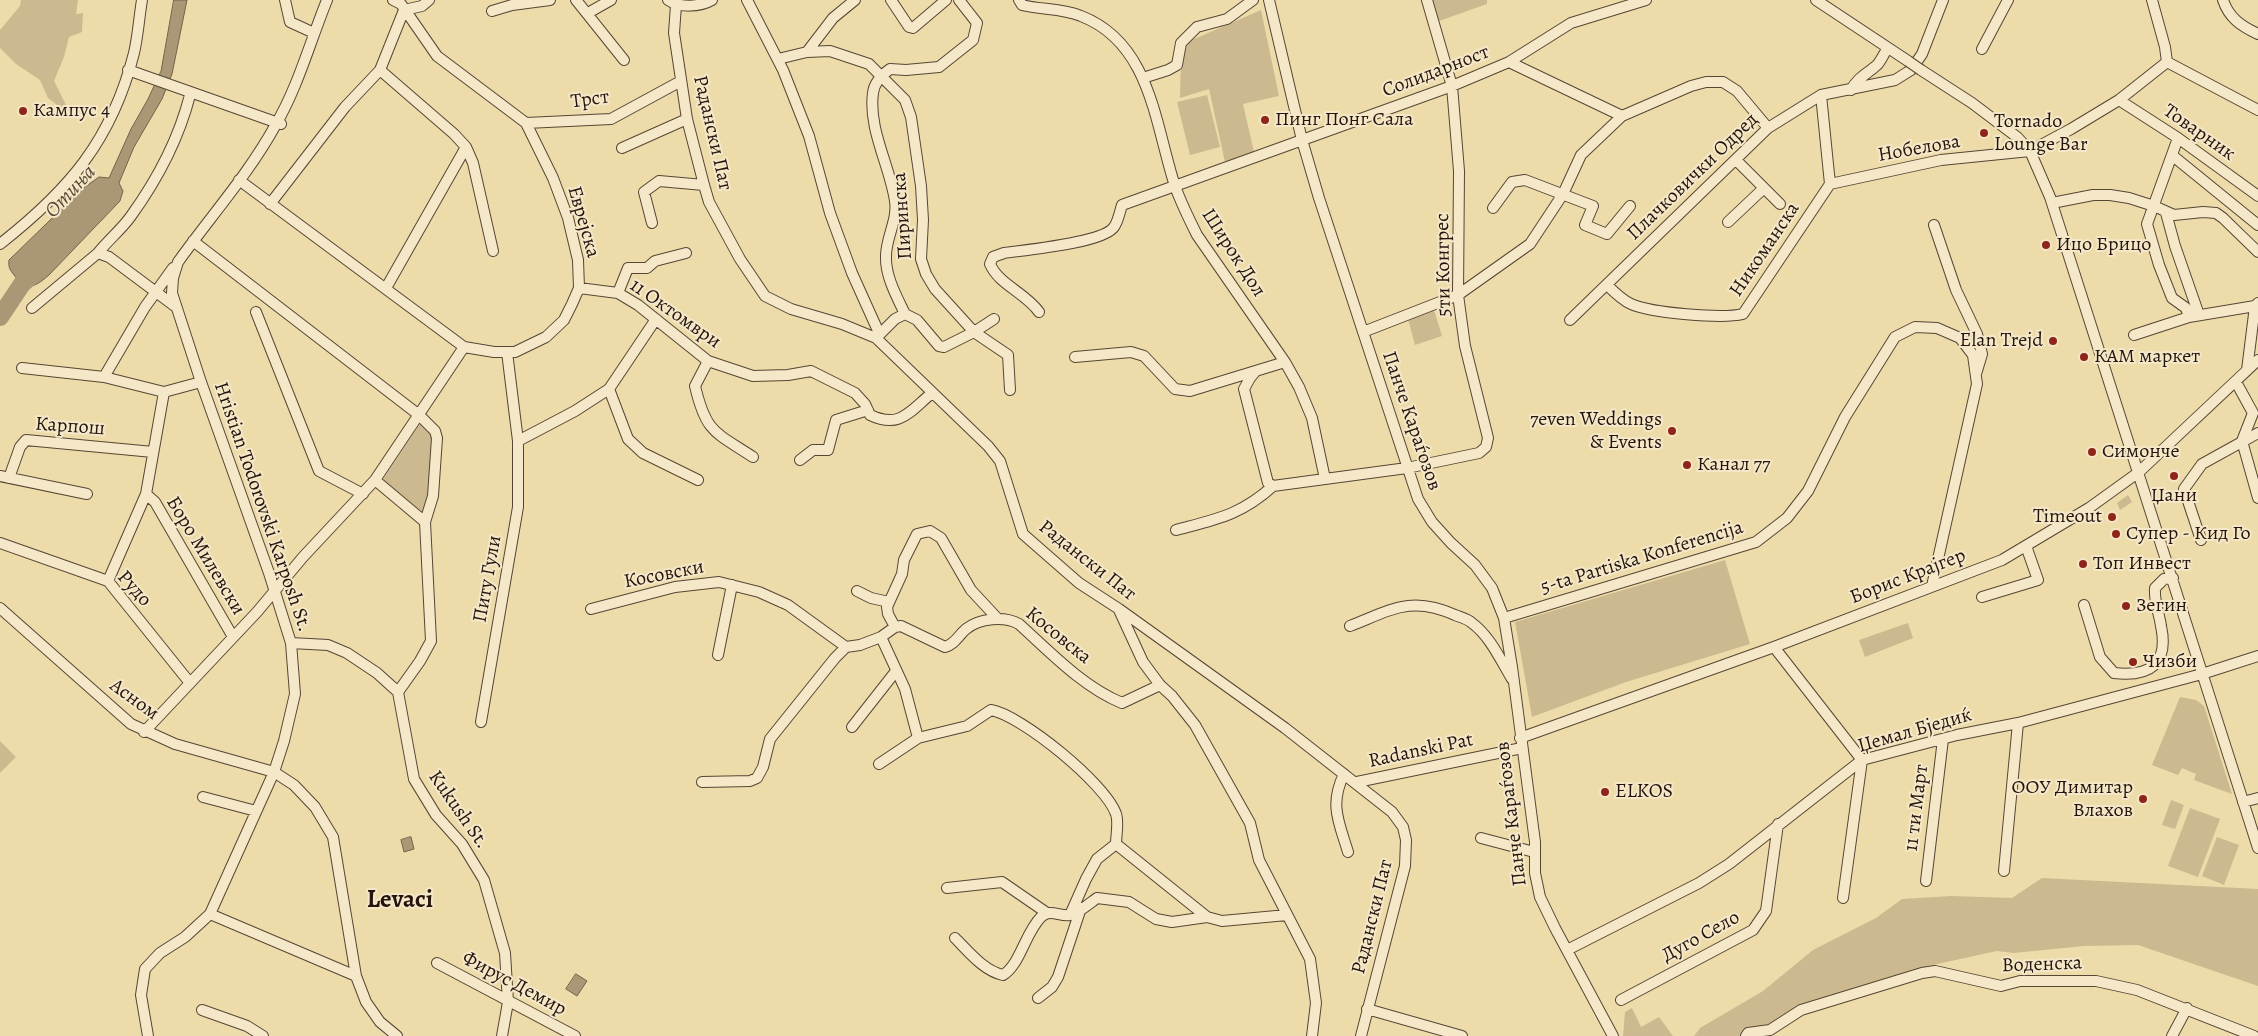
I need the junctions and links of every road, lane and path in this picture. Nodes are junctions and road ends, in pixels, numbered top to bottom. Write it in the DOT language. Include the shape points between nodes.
graph roads {
  1 [pos="142,0"];
  2 [pos="285,0"];
  3 [pos="327,0"];
  4 [pos="332,0"];
  5 [pos="382,0"];
  6 [pos="392,0"];
  7 [pos="428,0"];
  8 [pos="550,0"];
  9 [pos="576,0"];
  10 [pos="612,0"];
  11 [pos="712,0"];
  12 [pos="748,0"];
  13 [pos="855,0"];
  14 [pos="891,0"];
  15 [pos="946,0"];
  16 [pos="959,0"];
  17 [pos="1019,0"];
  18 [pos="1253,0"];
  19 [pos="1269,0"];
  20 [pos="1427,0"];
  21 [pos="1646,0"];
  22 [pos="1816,0"];
  23 [pos="1943,0"];
  24 [pos="2008,0"];
  25 [pos="2152,0"];
  26 [pos="2223,0"];
  27 [pos="672,3"];
  28 [pos="404,10"];
  29 [pos="492,11"];
  30 [pos="588,14"];
  31 [pos="314,33"];
  32 [pos="2258,34"];
  33 [pos="1888,48"];
  34 [pos="1982,48"];
  35 [pos="807,52"];
  36 [pos="778,59"];
  37 [pos="624,60"];
  38 [pos="1509,62"];
  39 [pos="2167,62"];
  40 [pos="380,70"];
  41 [pos="128,72"];
  42 [pos="881,76"];
  43 [pos="1142,78"];
  44 [pos="681,81"];
  45 [pos="1452,86"];
  46 [pos="1851,90"];
  47 [pos="184,92"];
  48 [pos="1821,96"];
  49 [pos="2119,100"];
  50 [pos="2258,110"];
  51 [pos="1622,116"];
  52 [pos="687,119"];
  53 [pos="526,123"];
  54 [pos="278,125"];
  55 [pos="1768,128"];
  56 [pos="2178,138"];
  57 [pos="1302,140"];
  58 [pos="466,147"];
  59 [pos="622,148"];
  60 [pos="2030,151"];
  61 [pos="2173,156"];
  62 [pos="1736,160"];
  63 [pos="240,181"];
  64 [pos="1830,184"];
  65 [pos="704,185"];
  66 [pos="1175,186"];
  67 [pos="1764,188"];
  68 [pos="1563,194"];
  69 [pos="2258,196"];
  70 [pos="2052,203"];
  71 [pos="270,204"];
  72 [pos="1780,204"];
  73 [pos="1630,206"];
  74 [pos="2154,206"];
  75 [pos="1493,208"];
  76 [pos="2166,213"];
  77 [pos="1728,222"];
  78 [pos="652,223"];
  79 [pos="1934,225"];
  80 [pos="2258,225"];
  81 [pos="195,242"];
  82 [pos="0,244"];
  83 [pos="493,251"];
  84 [pos="686,252"];
  85 [pos="2258,252"];
  86 [pos="98,253"];
  87 [pos="178,262"];
  88 [pos="1607,285"];
  89 [pos="386,288"];
  90 [pos="578,288"];
  91 [pos="156,292"];
  92 [pos="618,293"];
  93 [pos="1458,295"];
  94 [pos="2256,304"];
  95 [pos="32,308"];
  96 [pos="176,308"];
  97 [pos="256,312"];
  98 [pos="1039,312"];
  99 [pos="905,314"];
  100 [pos="2194,316"];
  101 [pos="656,319"];
  102 [pos="994,319"];
  103 [pos="1570,320"];
  104 [pos="974,332"];
  105 [pos="1362,332"];
  106 [pos="2134,335"];
  107 [pos="878,336"];
  108 [pos="464,347"];
  109 [pos="507,352"];
  110 [pos="1075,357"];
  111 [pos="2258,360"];
  112 [pos="708,361"];
  113 [pos="1285,362"];
  114 [pos="22,368"];
  115 [pos="2247,370"];
  116 [pos="1256,371"];
  117 [pos="1976,375"];
  118 [pos="104,377"];
  119 [pos="201,382"];
  120 [pos="2236,382"];
  121 [pos="609,389"];
  122 [pos="1010,390"];
  123 [pos="164,392"];
  124 [pos="932,394"];
  125 [pos="868,410"];
  126 [pos="419,415"];
  127 [pos="2258,433"];
  128 [pos="518,441"];
  129 [pos="2242,441"];
  130 [pos="153,452"];
  131 [pos="753,457"];
  132 [pos="800,460"];
  133 [pos="1407,468"];
  134 [pos="2139,472"];
  135 [pos="4,477"];
  136 [pos="1325,479"];
  137 [pos="374,480"];
  138 [pos="698,480"];
  139 [pos="1273,486"];
  140 [pos="87,494"];
  141 [pos="146,494"];
  142 [pos="363,494"];
  143 [pos="2258,498"];
  144 [pos="425,522"];
  145 [pos="1176,530"];
  146 [pos="2200,540"];
  147 [pos="0,543"];
  148 [pos="2026,546"];
  149 [pos="2173,578"];
  150 [pos="108,581"];
  151 [pos="732,585"];
  152 [pos="1932,586"];
  153 [pos="274,591"];
  154 [pos="858,591"];
  155 [pos="1982,597"];
  156 [pos="889,602"];
  157 [pos="2084,605"];
  158 [pos="0,608"];
  159 [pos="592,609"];
  160 [pos="1119,609"];
  161 [pos="997,618"];
  162 [pos="1504,618"];
  163 [pos="1350,626"];
  164 [pos="895,627"];
  165 [pos="233,637"];
  166 [pos="881,637"];
  167 [pos="291,643"];
  168 [pos="846,647"];
  169 [pos="1774,647"];
  170 [pos="718,656"];
  171 [pos="2258,656"];
  172 [pos="896,671"];
  173 [pos="2202,674"];
  174 [pos="1514,682"];
  175 [pos="190,683"];
  176 [pos="1160,685"];
  177 [pos="398,692"];
  178 [pos="481,722"];
  179 [pos="2018,723"];
  180 [pos="852,727"];
  181 [pos="144,732"];
  182 [pos="918,738"];
  183 [pos="1943,739"];
  184 [pos="1521,743"];
  185 [pos="1862,760"];
  186 [pos="879,764"];
  187 [pos="274,772"];
  188 [pos="1344,774"];
  189 [pos="702,782"];
  190 [pos="1357,782"];
  191 [pos="203,797"];
  192 [pos="2258,798"];
  193 [pos="2243,802"];
  194 [pos="256,811"];
  195 [pos="1778,824"];
  196 [pos="1481,838"];
  197 [pos="1116,844"];
  198 [pos="2258,848"];
  199 [pos="1348,852"];
  200 [pos="1534,852"];
  201 [pos="2004,871"];
  202 [pos="1926,880"];
  203 [pos="947,888"];
  204 [pos="1843,898"];
  205 [pos="1081,908"];
  206 [pos="1047,913"];
  207 [pos="210,914"];
  208 [pos="1070,915"];
  209 [pos="1287,915"];
  210 [pos="1207,917"];
  211 [pos="955,938"];
  212 [pos="1567,950"];
  213 [pos="437,963"];
  214 [pos="356,976"];
  215 [pos="1038,998"];
  216 [pos="1622,1000"];
  217 [pos="508,1002"];
  218 [pos="2187,1008"];
  219 [pos="1367,1009"];
  220 [pos="202,1010"];
  221 [pos="148,1036"];
  222 [pos="263,1036"];
  223 [pos="397,1036"];
  224 [pos="502,1036"];
  225 [pos="575,1036"];
  226 [pos="1312,1036"];
  227 [pos="1361,1036"];
  228 [pos="1462,1036"];
  229 [pos="1614,1036"];
  230 [pos="1746,1036"];
  231 [pos="2172,1036"];
  232 [pos="2254,1036"];
  1 -- 41 [label="street"];
  2 -- 31 [label="street" via="290,22"];
  3 -- 31 [label="street"];
  4 -- 54 [label="street" via="300,83"];
  5 -- 28 [label="street"];
  6 -- 28 [label="street" via="401,4"];
  7 -- 28 [label="street" via="422,6"];
  8 -- 29 [label="street"];
  9 -- 30 [label="street"];
  10 -- 30 [label="street"];
  11 -- 27 [label="street" via="706,4"];
  12 -- 36 [label="street"];
  13 -- 35 [label="street" via="833,18"];
  14 -- 15 [label="street" via="908,27 913,28"];
  16 -- 42 [label="street" via="977,24 973,40 939,67 890,69"];
  17 -- 43 [label="street, Широк Дол" via="1022,4 1065,11 1095,22 1122,44"];
  18 -- 43 [label="street" via="1227,19 1197,27 1181,43 1177,65"];
  19 -- 57 [label="street, Панче Караѓозов"];
  20 -- 45 [label="street, 5ти Конгрес"];
  21 -- 38 [label="street, Солидарност" via="1571,23"];
  22 -- 33 [label="street"];
  23 -- 46 [label="street, Плачковички Одред" via="1917,62 1895,80"];
  24 -- 34 [label="street"];
  25 -- 39 [label="street"];
  26 -- 32 [label="street" via="2235,20"];
  27 -- 44 [label="street, Радански Пат"];
  28 -- 40 [label="street"];
  28 -- 53 [label="street, Еврејска" via="437,56"];
  30 -- 37 [label="street"];
  31 -- 54 [label="street"];
  33 -- 46 [label="street" via="1878,64 1862,75"];
  33 -- 60 [label="street, bridge" via="2004,125"];
  35 -- 36 [label="street, Пиринска"];
  35 -- 42 [label="street, Пиринска" via="830,52 870,64"];
  36 -- 107 [label="street" via="809,136 830,213"];
  38 -- 45 [label="street, Солидарност"];
  38 -- 51 [label="street"];
  39 -- 49 [label="street, Нобелова"];
  39 -- 50 [label="street"];
  40 -- 58 [label="street"];
  40 -- 71 [label="street" via="345,106"];
  41 -- 47 [label="street"];
  41 -- 82 [label="street" via="113,116 85,163 31,220"];
  42 -- 99 [label="street" via="872,91 873,108 896,212 885,256 895,293"];
  42 -- 104 [label="street, Пиринска" via="905,100 911,117 921,186 921,259 926,274 935,289"];
  43 -- 66 [label="street, Широк Дол" via="1156,114"];
  44 -- 52 [label="street, Радански Пат"];
  44 -- 53 [label="street, Трст" via="611,119"];
  45 -- 57 [label="street, Солидарност"];
  45 -- 93 [label="street, 5ти Конгрес" via="1459,171"];
  46 -- 48 [label="street, Плачковички Одред"];
  47 -- 54 [label="street"];
  47 -- 86 [label="street" via="177,135 152,184 130,218"];
  48 -- 55 [label="street, Плачковички Одред"];
  48 -- 64 [label="street"];
  49 -- 56 [label="street, Товарник"];
  49 -- 60 [label="street, Нобелова"];
  51 -- 55 [label="street" via="1691,86 1723,82 1737,91"];
  51 -- 68 [label="street" via="1582,156"];
  52 -- 59 [label="street"];
  52 -- 65 [label="street, Радански Пат"];
  53 -- 90 [label="street, Еврејска" via="568,218 578,260"];
  54 -- 63 [label="street"];
  55 -- 62 [label="street, Плачковички Одред"];
  56 -- 61 [label="street"];
  56 -- 69 [label="street, Товарник"];
  57 -- 66 [label="street, Солидарност"];
  57 -- 105 [label="street, Панче Караѓозов"];
  58 -- 83 [label="street" via="473,163"];
  58 -- 89 [label="street"];
  60 -- 64 [label="street, Нобелова" via="1942,160"];
  60 -- 70 [label="street"];
  61 -- 74 [label="street"];
  61 -- 80 [label="street"];
  62 -- 67 [label="street"];
  62 -- 88 [label="street, Плачковички Одред"];
  63 -- 71 [label="street"];
  63 -- 81 [label="street"];
  64 -- 88 [label="street, Никоманска" via="1743,314 1731,317 1699,315 1639,307 1624,300"];
  65 -- 78 [label="street" via="659,181 644,192"];
  65 -- 107 [label="street, Радански Пат" via="709,202 740,259 765,296 791,309"];
  66 -- 98 [label="street, Солидарност" via="1122,205 1114,228 1102,236 993,257 990,264 994,272 1033,302"];
  66 -- 113 [label="street, Широк Дол" via="1196,235"];
  67 -- 72 [label="street"];
  67 -- 77 [label="street"];
  68 -- 73 [label="street" via="1593,206 1584,225 1608,234"];
  68 -- 75 [label="street" via="1525,180 1512,182"];
  68 -- 93 [label="street" via="1530,244"];
  70 -- 74 [label="street" via="2110,195"];
  70 -- 134 [label="street"];
  71 -- 89 [label="street"];
  74 -- 76 [label="street"];
  74 -- 100 [label="street" via="2147,224 2159,265 2172,298"];
  76 -- 85 [label="street" via="2174,216 2203,212 2216,214"];
  76 -- 100 [label="street"];
  79 -- 117 [label="street" via="1956,290 1977,334 1982,354"];
  81 -- 87 [label="street" via="183,260"];
  81 -- 126 [label="street"];
  84 -- 92 [label="street" via="655,261 647,268 628,268"];
  86 -- 91 [label="street" via="109,257"];
  86 -- 95 [label="street"];
  87 -- 91 [label="street"];
  87 -- 96 [label="street, Hristian Todorovski Karposh St." via="172,278"];
  88 -- 103 [label="street, Плачковички Одред"];
  89 -- 108 [label="street"];
  90 -- 92 [label="street, 11 Октомври"];
  90 -- 109 [label="street, Еврејска" via="564,320 555,329 532,345"];
  91 -- 96 [label="street"];
  91 -- 118 [label="street"];
  92 -- 101 [label="street, 11 Октомври"];
  93 -- 105 [label="street"];
  93 -- 133 [label="street, 5ти Конгрес" via="1465,346 1488,438 1486,447 1479,453"];
  94 -- 100 [label="street"];
  94 -- 115 [label="street"];
  96 -- 119 [label="street, Hristian Todorovski Karposh St."];
  97 -- 142 [label="street" via="319,470"];
  99 -- 104 [label="street" via="917,320 938,346"];
  99 -- 107 [label="street"];
  100 -- 106 [label="street"];
  101 -- 112 [label="street, 11 Октомври"];
  101 -- 121 [label="street"];
  102 -- 104 [label="street"];
  104 -- 122 [label="street, Пиринска" via="1008,355"];
  105 -- 133 [label="street, Панче Караѓозов"];
  107 -- 124 [label="street, Радански Пат"];
  108 -- 109 [label="street, Еврејска"];
  108 -- 126 [label="street"];
  109 -- 128 [label="street, Питу Гули"];
  110 -- 116 [label="street" via="1138,354 1181,391"];
  111 -- 115 [label="street, Борис Крајгер"];
  112 -- 125 [label="street, 11 Октомври" via="753,376 811,371 855,393"];
  112 -- 131 [label="street" via="694,386 700,410 711,429"];
  113 -- 116 [label="street"];
  113 -- 136 [label="street, Широк Дол" via="1312,418"];
  114 -- 118 [label="street"];
  115 -- 120 [label="street, Борис Крајгер"];
  116 -- 139 [label="street" via="1244,389 1265,474"];
  117 -- 152 [label="street, 5-ta Partiska Konferencija" via="1977,384"];
  117 -- 162 [label="street, 5-ta Partiska Konferencija" via="1973,355 1960,338 1937,328 1915,327 1895,337 1846,418 1808,490 1787,518 1756,542"];
  118 -- 123 [label="street"];
  119 -- 123 [label="street"];
  119 -- 153 [label="street, Hristian Todorovski Karposh St."];
  120 -- 129 [label="street" via="2253,413"];
  120 -- 134 [label="street, Борис Крајгер"];
  121 -- 128 [label="street"];
  121 -- 138 [label="street" via="628,439 643,453"];
  123 -- 130 [label="street, Боро Милевски"];
  124 -- 125 [label="street, 11 Октомври" via="897,420 883,421 870,415"];
  124 -- 160 [label="street, Радански Пат" via="1000,461 1023,534 1079,582"];
  125 -- 132 [label="street" via="836,420 828,450 813,450"];
  126 -- 137 [label="street"];
  126 -- 144 [label="street" via="435,431 437,438 433,496"];
  127 -- 129 [label="street"];
  128 -- 178 [label="street, Питу Гули" via="518,507"];
  129 -- 143 [label="street"];
  129 -- 146 [label="street" via="2202,464 2184,488"];
  130 -- 135 [label="street, Карпош" via="26,440"];
  130 -- 141 [label="street, Боро Милевски"];
  133 -- 136 [label="street"];
  133 -- 162 [label="street, Панче Караѓозов" via="1418,499 1432,522 1475,565 1492,588"];
  134 -- 148 [label="street, Борис Крајгер" via="2089,508"];
  134 -- 149 [label="street"];
  135 -- 140 [label="street"];
  136 -- 139 [label="street"];
  137 -- 142 [label="street"];
  137 -- 144 [label="street"];
  139 -- 145 [label="street" via="1255,502 1227,516"];
  141 -- 150 [label="street, Боро Милевски"];
  141 -- 165 [label="street, Боро Милевски" via="155,502"];
  142 -- 153 [label="street"];
  144 -- 177 [label="street" via="431,641"];
  147 -- 150 [label="street, Рудо"];
  148 -- 152 [label="street, Борис Крајгер" via="2002,560"];
  148 -- 155 [label="street" via="2038,580"];
  149 -- 157 [label="street" via="2164,579 2155,588 2154,602 2163,650 2157,665 2145,672 2114,673 2100,657"];
  149 -- 173 [label="street"];
  150 -- 175 [label="street, Рудо"];
  151 -- 159 [label="street, Косовски" via="718,582 675,588"];
  151 -- 168 [label="street, Косовски" via="788,605"];
  151 -- 170 [label="street"];
  152 -- 169 [label="street, Борис Крајгер"];
  153 -- 165 [label="street"];
  153 -- 167 [label="street, Hristian Todorovski Karposh St."];
  154 -- 156 [label="street"];
  156 -- 161 [label="street" via="917,534 930,531 941,538 971,590"];
  156 -- 164 [label="street" via="886,610"];
  158 -- 181 [label="street, Асном" via="116,713"];
  160 -- 176 [label="street" via="1143,662"];
  160 -- 188 [label="street, Радански Пат"];
  161 -- 164 [label="street, Косовска" via="968,627 952,645 945,647 901,626"];
  161 -- 176 [label="street, Косовска" via="1019,624 1084,680 1122,703"];
  162 -- 174 [label="street, Панче Караѓозов"];
  163 -- 174 [label="street" via="1398,608 1419,604 1438,608 1472,623 1489,642"];
  164 -- 166 [label="street"];
  165 -- 175 [label="street"];
  166 -- 168 [label="street"];
  166 -- 172 [label="street"];
  167 -- 177 [label="street" via="328,645 347,653 377,672"];
  167 -- 187 [label="street, Hristian Todorovski Karposh St." via="295,694"];
  168 -- 189 [label="street" via="770,739 757,778"];
  169 -- 184 [label="street, Борис Крајгер"];
  169 -- 185 [label="street"];
  171 -- 173 [label="street, Џемал Бједиќ"];
  172 -- 180 [label="street"];
  172 -- 182 [label="street" via="905,689"];
  173 -- 179 [label="street, Џемал Бједиќ"];
  173 -- 193 [label="street"];
  174 -- 184 [label="street, Панче Караѓозов"];
  175 -- 181 [label="street"];
  176 -- 209 [label="street" via="1195,725 1250,823 1259,860"];
  177 -- 217 [label="street, Kukush St." via="414,779 484,880 505,953"];
  179 -- 183 [label="street, Џемал Бједиќ"];
  179 -- 201 [label="street"];
  181 -- 187 [label="street, Асном"];
  182 -- 186 [label="street"];
  182 -- 197 [label="street" via="967,726 991,710 1001,712 1026,726 1099,788 1116,814"];
  183 -- 185 [label="street, Џемал Бједиќ"];
  183 -- 202 [label="street, 11 ти Март"];
  184 -- 190 [label="street, Radanski Pat"];
  184 -- 200 [label="street, Панче Караѓозов"];
  185 -- 195 [label="street, Џемал Бједиќ"];
  185 -- 204 [label="street"];
  187 -- 194 [label="street, Hristian Todorovski Karposh St."];
  187 -- 214 [label="street, Асном" via="294,785 315,807 334,837"];
  188 -- 190 [label="street, Радански Пат"];
  188 -- 199 [label="street" via="1337,788 1335,806"];
  190 -- 219 [label="street, Радански Пат" via="1392,812 1403,826 1407,854"];
  191 -- 194 [label="street"];
  192 -- 193 [label="street"];
  193 -- 198 [label="street"];
  194 -- 207 [label="street, Hristian Todorovski Karposh St."];
  195 -- 212 [label="street, Џемал Бједиќ" via="1699,884"];
  195 -- 216 [label="street, Дуго Село" via="1766,911 1753,930"];
  196 -- 200 [label="street"];
  197 -- 208 [label="street" via="1097,859"];
  197 -- 210 [label="street"];
  200 -- 212 [label="street, Панче Караѓозов" via="1540,897"];
  203 -- 206 [label="street" via="1002,882"];
  205 -- 208 [label="street"];
  205 -- 210 [label="street" via="1097,898 1128,902 1156,918 1172,922"];
  205 -- 215 [label="street" via="1058,977 1052,987"];
  206 -- 208 [label="street"];
  206 -- 211 [label="street" via="1025,940 1010,971 1003,975 979,962"];
  207 -- 214 [label="street"];
  207 -- 221 [label="street, Hristian Todorovski Karposh St." via="185,937 160,953 145,969 141,995"];
  209 -- 210 [label="street" via="1222,921"];
  209 -- 226 [label="street" via="1310,959 1316,1003"];
  212 -- 229 [label="street, Панче Караѓозов"];
  213 -- 217 [label="street, Фирус Демир"];
  214 -- 223 [label="street, Асном" via="366,1002 380,1022"];
  217 -- 224 [label="street, Kukush St."];
  217 -- 225 [label="street, Фирус Демир"];
  218 -- 230 [label="street, Воденска" via="2137,990 2096,981 2020,981 2001,986 1935,971 1800,1010 1770,1030"];
  218 -- 231 [label="street"];
  218 -- 232 [label="street, Воденска"];
  219 -- 227 [label="street, Радански Пат"];
  219 -- 228 [label="street"];
  220 -- 222 [label="street" via="247,1026"];
}
